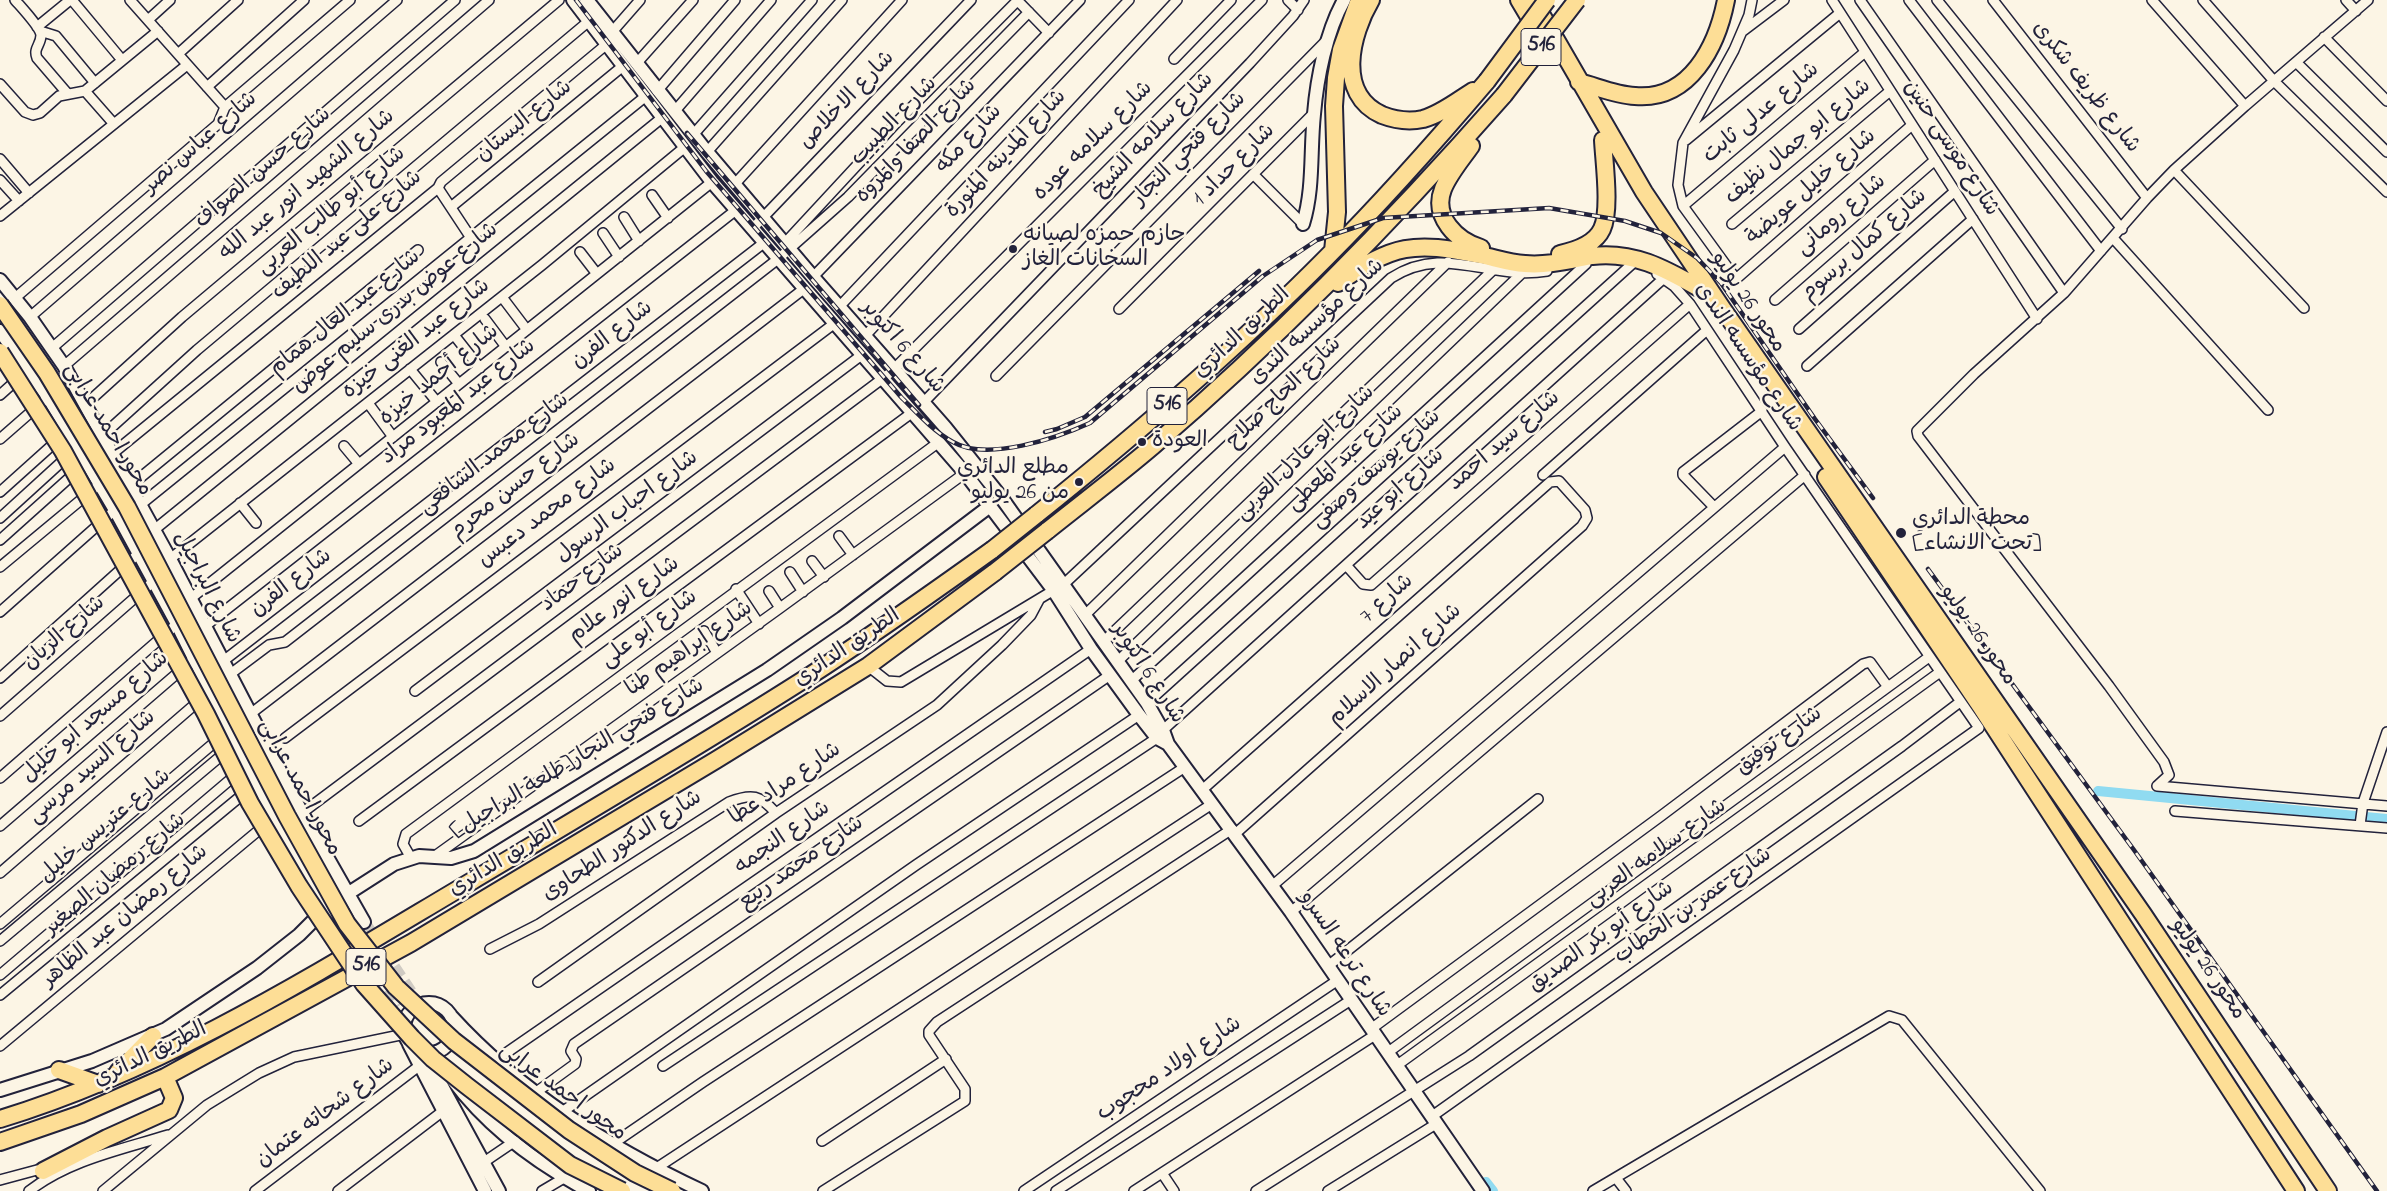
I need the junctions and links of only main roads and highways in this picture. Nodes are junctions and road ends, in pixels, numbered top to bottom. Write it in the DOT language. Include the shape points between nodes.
graph roads {
  1 [pos="1359,0"];
  2 [pos="1371,0"];
  3 [pos="1518,0"];
  4 [pos="1533,0"];
  5 [pos="1547,0"];
  6 [pos="1577,0"];
  7 [pos="1726,0"];
  8 [pos="1487,81"];
  9 [pos="1579,82"];
  10 [pos="1504,95"];
  11 [pos="1603,140"];
  12 [pos="1331,253"];
  13 [pos="1349,270"];
  14 [pos="1699,288"];
  15 [pos="7,302"];
  16 [pos="0,352"];
  17 [pos="153,1036"];
  18 [pos="59,1070"];
  19 [pos="165,1077"];
  20 [pos="105,1081"];
  21 [pos="0,1119"];
  22 [pos="0,1142"];
  23 [pos="47,1173"];
  24 [pos="622,1191"];
  25 [pos="672,1191"];
  26 [pos="2296,1191"];
  27 [pos="2328,1191"];
  1 -- 12 [label="highway" via="1341,50 1336,78 1337,212"];
  2 -- 8 [label="highway" via="1355,40 1351,74 1356,90 1378,113 1392,119 1423,119"];
  3 -- 11 [label="highway, محور 26 يوليو"];
  4 -- 9 [label="highway, محور 26 يوليو"];
  5 -- 8 [label="highway, الطريق الدائري / 516, bridge"];
  6 -- 10 [label="highway, 516, bridge"];
  7 -- 9 [label="highway" via="1705,58 1683,84 1668,92 1636,96"];
  8 -- 12 [label="highway, الطريق الدائري / 516" via="1413,168"];
  9 -- 27 [label="highway, محور 26 يوليو" via="1644,192 1722,308 2137,906"];
  10 -- 11 [label="highway" via="1442,191 1441,211 1451,229 1463,241 1496,253 1533,256 1563,253 1591,242 1602,229 1605,213"];
  10 -- 13 [label="highway, 516"];
  11 -- 14 [label="highway, محور 26 يوليو"];
  12 -- 20 [label="highway, الطريق الدائري / 516, bridge" via="1136,434 992,550 895,619 704,742 264,1004 179,1048"];
  13 -- 14 [label="highway" via="1389,253 1414,247 1442,248 1525,264 1610,254 1641,259"];
  13 -- 19 [label="highway, الطريق الدائري / 516, bridge" via="1153,446 1047,532 868,666 412,943"];
  14 -- 26 [label="highway, محور 26 يوليو" via="1981,707"];
  15 -- 25 [label="highway, محور احمد عرابى, bridge" via="127,507 287,816 348,924 396,987 454,1041 569,1130 635,1173"];
  16 -- 24 [label="highway, محور احمد عرابى, bridge" via="62,451 206,714 250,803 325,927 364,984 426,1052 467,1086 570,1165"];
  17 -- 20 [label="highway"];
  18 -- 20 [label="highway"];
  19 -- 22 [label="highway, الطريق الدائري / 516" via="81,1114"];
  19 -- 23 [label="highway" via="174,1098 169,1110"];
  20 -- 21 [label="highway, الطريق الدائري / 516"];
}
